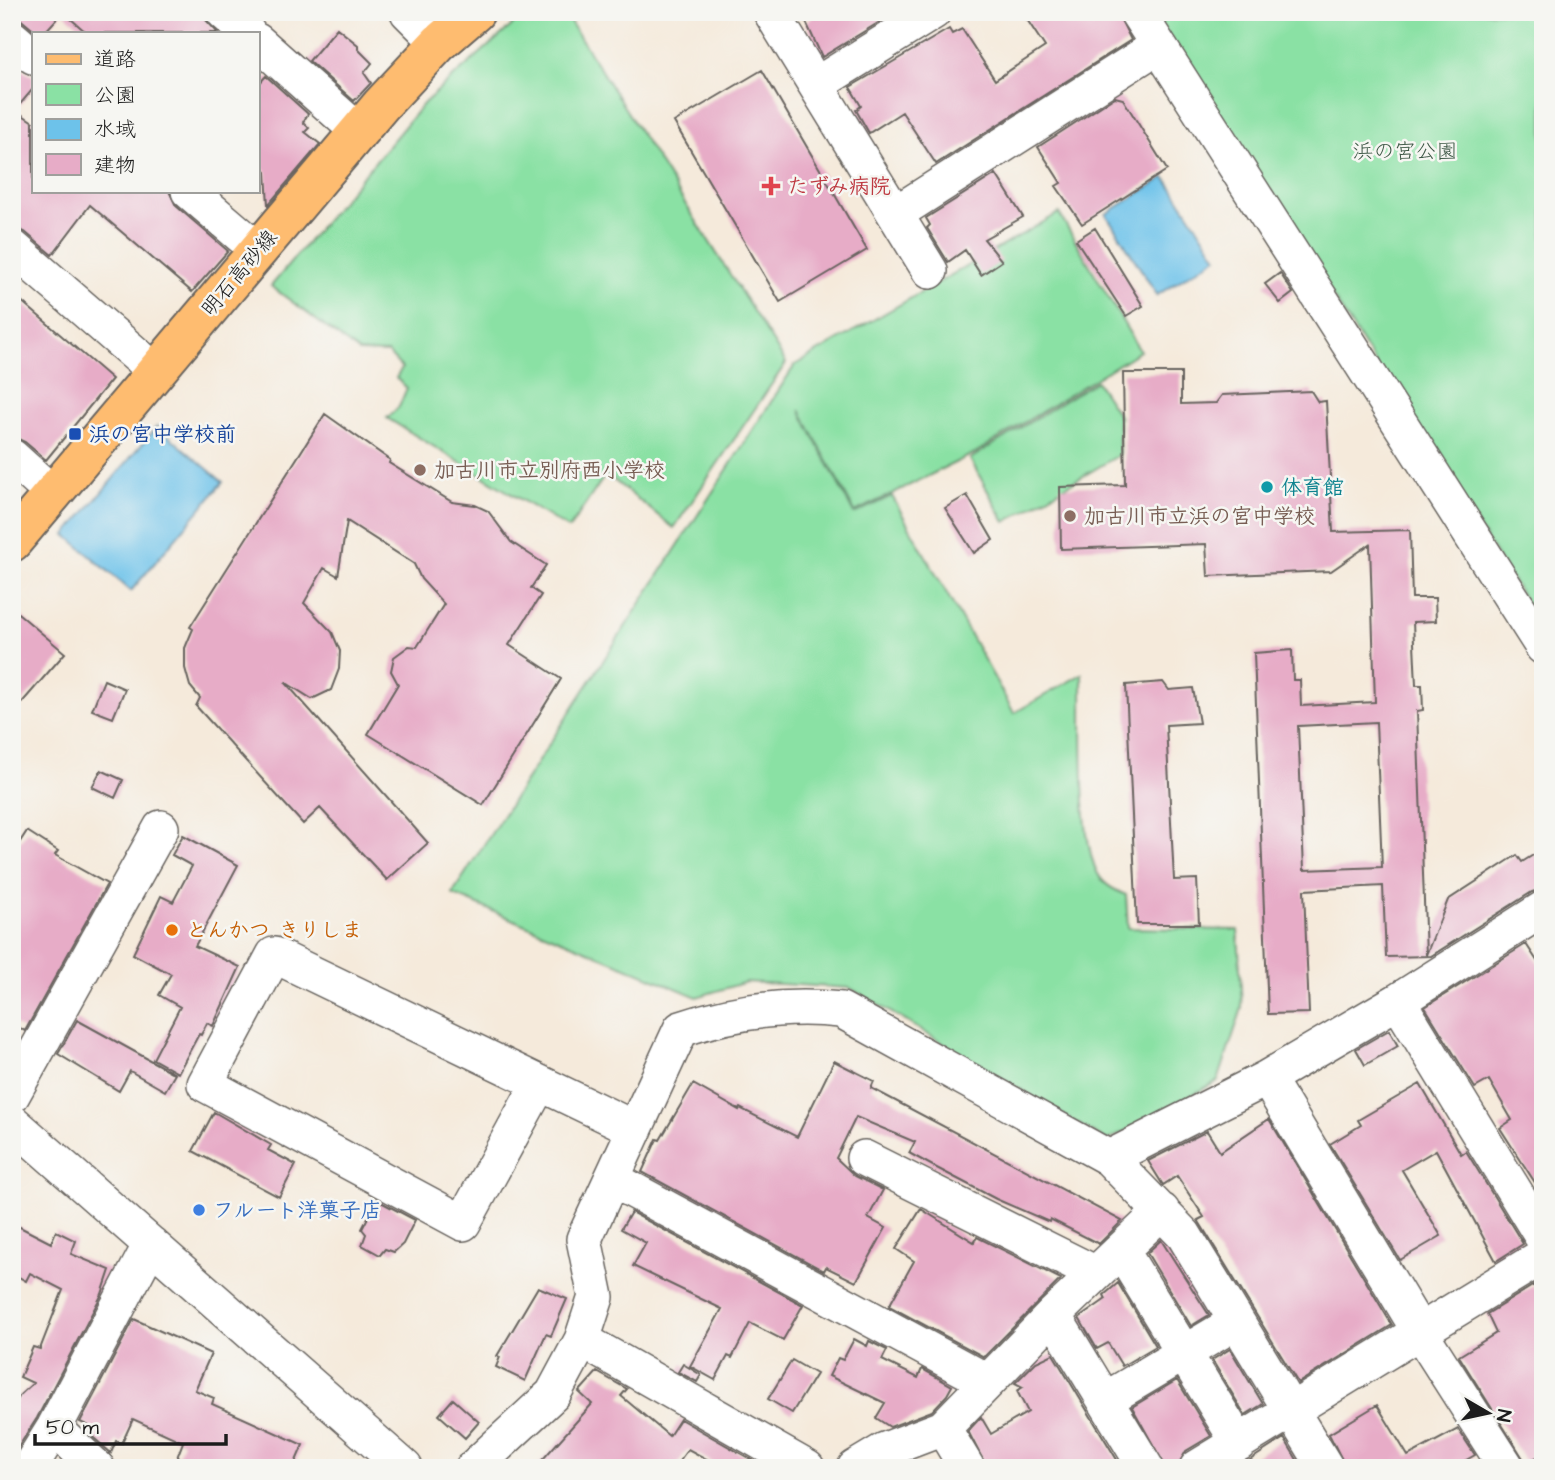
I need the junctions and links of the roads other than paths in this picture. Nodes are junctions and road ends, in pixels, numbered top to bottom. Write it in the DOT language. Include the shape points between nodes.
graph roads {
  1 [pos="224,12"];
  2 [pos="408,12"];
  3 [pos="475,12"];
  4 [pos="771,12"];
  5 [pos="933,12"];
  6 [pos="1137,12"];
  7 [pos="247,32"];
  8 [pos="12,38"];
  9 [pos="259,43"];
  10 [pos="439,43"];
  11 [pos="1158,46"];
  12 [pos="32,55"];
  13 [pos="816,85"];
  14 [pos="358,131"];
  15 [pos="190,192"];
  16 [pos="895,214"];
  17 [pos="12,247"];
  18 [pos="258,250"];
  19 [pos="930,271"];
  20 [pos="155,372"];
  21 [pos="12,457"];
  22 [pos="53,494"];
  23 [pos="12,542"];
  24 [pos="1543,647"];
  25 [pos="162,828"];
  26 [pos="1537,925"];
  27 [pos="1398,1000"];
  28 [pos="1267,1078"];
  29 [pos="538,1086"];
  30 [pos="12,1095"];
  31 [pos="635,1129"];
  32 [pos="17,1136"];
  33 [pos="884,1156"];
  34 [pos="1110,1158"];
  35 [pos="612,1179"];
  36 [pos="1162,1211"];
  37 [pos="1543,1238"];
  38 [pos="151,1244"];
  39 [pos="1121,1250"];
  40 [pos="1543,1256"];
  41 [pos="1096,1274"];
  42 [pos="1053,1315"];
  43 [pos="1236,1322"];
  44 [pos="1420,1332"];
  45 [pos="582,1340"];
  46 [pos="1184,1353"];
  47 [pos="988,1382"];
  48 [pos="1105,1400"];
  49 [pos="1291,1411"];
  50 [pos="54,1428"];
  51 [pos="943,1428"];
  52 [pos="1238,1443"];
  53 [pos="29,1468"];
  54 [pos="97,1468"];
  55 [pos="405,1468"];
  56 [pos="473,1468"];
  57 [pos="807,1468"];
  58 [pos="855,1468"];
  59 [pos="967,1468"];
  60 [pos="1146,1468"];
  61 [pos="1197,1468"];
  62 [pos="1326,1468"];
  63 [pos="1507,1468"];
  1 -- 7 [label="street"];
  2 -- 10 [label="street"];
  3 -- 10 [label="main road, 明石高砂線"];
  4 -- 13 [label="street"];
  5 -- 13 [label="street"];
  6 -- 11 [label="street"];
  8 -- 12 [label="street"];
  9 -- 14 [label="street"];
  10 -- 14 [label="main road, 明石高砂線"];
  11 -- 16 [label="street"];
  11 -- 24 [label="street"];
  13 -- 16 [label="street"];
  14 -- 18 [label="main road, 明石高砂線"];
  15 -- 18 [label="street"];
  16 -- 19 [label="street"];
  17 -- 20 [label="street"];
  18 -- 20 [label="main road, 明石高砂線"];
  20 -- 22 [label="main road, 明石高砂線"];
  21 -- 22 [label="street"];
  22 -- 23 [label="main road, 明石高砂線"];
  25 -- 30 [label="street" via="120,880"];
  26 -- 27 [label="street"];
  27 -- 28 [label="street"];
  27 -- 37 [label="street"];
  28 -- 34 [label="street"];
  28 -- 44 [label="street"];
  29 -- 29 [label="street" via="274,955 205,1084 463,1223"];
  29 -- 31 [label="street"];
  31 -- 34 [label="street" via="681,1029 724,1014 800,1006 841,1010"];
  31 -- 35 [label="street"];
  32 -- 38 [label="street"];
  33 -- 41 [label="street"];
  34 -- 36 [label="street"];
  35 -- 45 [label="street" via="584,1239 596,1297"];
  35 -- 47 [label="street"];
  36 -- 39 [label="street"];
  36 -- 43 [label="street" via="1184,1235"];
  38 -- 50 [label="street"];
  38 -- 55 [label="street"];
  39 -- 41 [label="street"];
  39 -- 46 [label="street"];
  40 -- 44 [label="street"];
  41 -- 42 [label="street"];
  42 -- 47 [label="street"];
  42 -- 48 [label="street"];
  43 -- 46 [label="street"];
  43 -- 49 [label="street"];
  44 -- 49 [label="street"];
  44 -- 63 [label="street"];
  45 -- 56 [label="street" via="553,1394"];
  45 -- 57 [label="street"];
  46 -- 48 [label="street"];
  46 -- 52 [label="street"];
  47 -- 51 [label="street"];
  48 -- 60 [label="street"];
  49 -- 52 [label="street"];
  49 -- 62 [label="street"];
  50 -- 53 [label="street"];
  50 -- 54 [label="street"];
  51 -- 58 [label="street" via="885,1450"];
  51 -- 59 [label="street"];
  52 -- 61 [label="street"];
}
